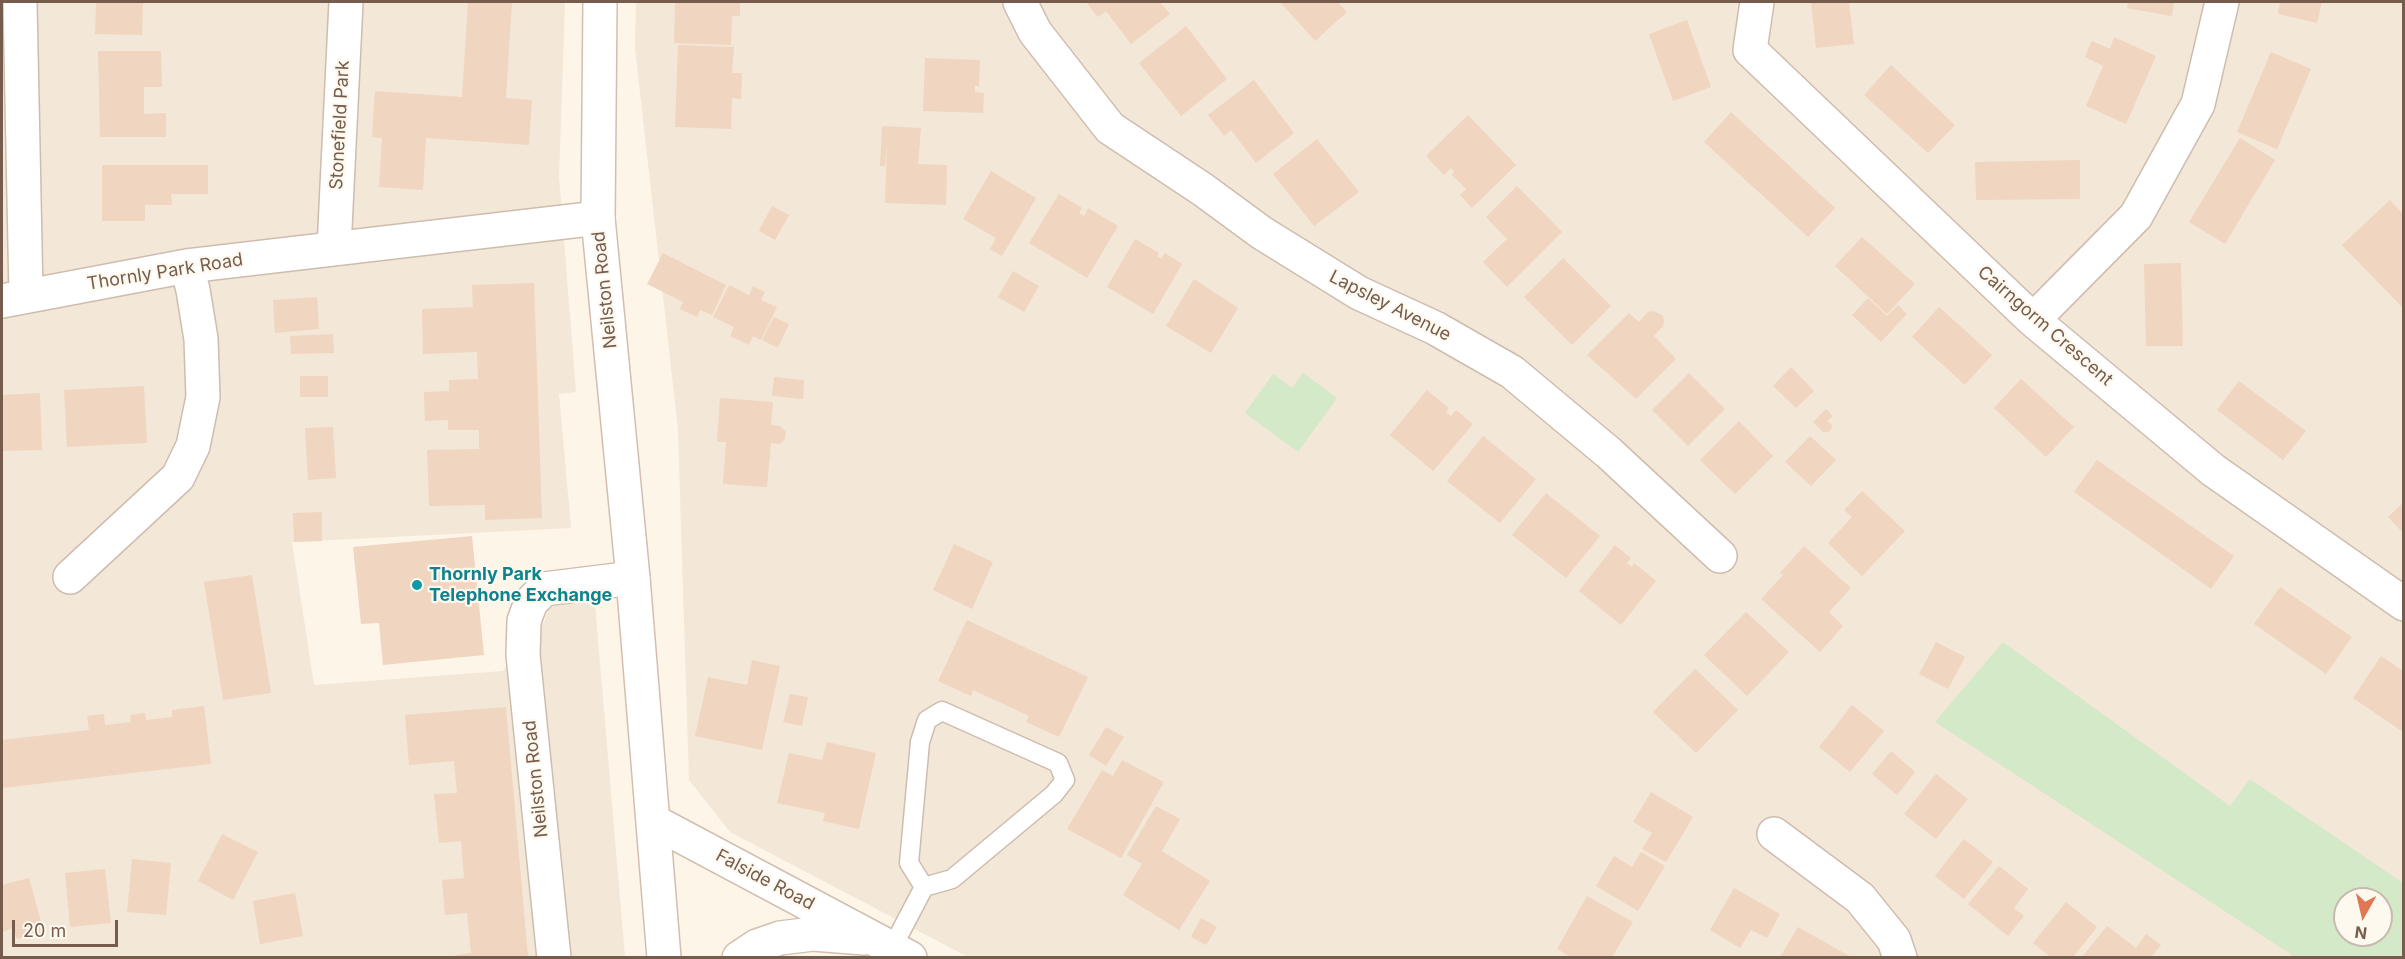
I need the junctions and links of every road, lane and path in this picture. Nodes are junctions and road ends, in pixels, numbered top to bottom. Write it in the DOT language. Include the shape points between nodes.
graph roads {
  1 [pos="20,2"];
  2 [pos="346,2"];
  3 [pos="600,2"];
  4 [pos="1020,2"];
  5 [pos="1758,2"];
  6 [pos="2222,2"];
  7 [pos="598,218"];
  8 [pos="334,248"];
  9 [pos="187,266"];
  10 [pos="14,298"];
  11 [pos="2033,320"];
  12 [pos="1719,556"];
  13 [pos="70,577"];
  14 [pos="633,578"];
  15 [pos="2403,604"];
  16 [pos="653,821"];
  17 [pos="1774,834"];
  18 [pos="924,887"];
  19 [pos="893,948"];
  20 [pos="554,957"];
  21 [pos="664,957"];
  22 [pos="739,957"];
  23 [pos="1900,957"];
  1 -- 10 [label="street, Thornly Park Road"];
  2 -- 8 [label="street, Stonefield Park"];
  3 -- 7 [label="street, Neilston Road"];
  4 -- 12 [label="street, Lapsley Avenue" via="1035,32 1110,128 1262,233 1359,293 1435,328 1512,372 1609,453"];
  5 -- 11 [label="street, Cairngorm Crescent" via="1750,50"];
  6 -- 11 [label="street" via="2198,104 2136,216"];
  7 -- 8 [label="street, Thornly Park Road"];
  7 -- 14 [label="street, Neilston Road"];
  8 -- 9 [label="street, Thornly Park Road"];
  9 -- 10 [label="street, Thornly Park Road"];
  9 -- 13 [label="street" via="201,339 203,396 193,446 178,477"];
  11 -- 15 [label="street, Cairngorm Crescent" via="2213,470"];
  14 -- 16 [label="street, Neilston Road"];
  14 -- 20 [label="street, Neilston Road" via="544,589 531,602 524,621 523,655"];
  16 -- 19 [label="street, Falside Road"];
  16 -- 21 [label="street, Neilston Road"];
  17 -- 23 [label="street" via="1860,898 1894,940"];
  18 -- 18 [label="lane" via="952,879 1054,794 1065,780 1058,763 942,711 927,720 920,742 909,864"];
  18 -- 19 [label="lane"];
  19 -- 22 [label="street, Falside Road" via="813,934 780,938"];
}
